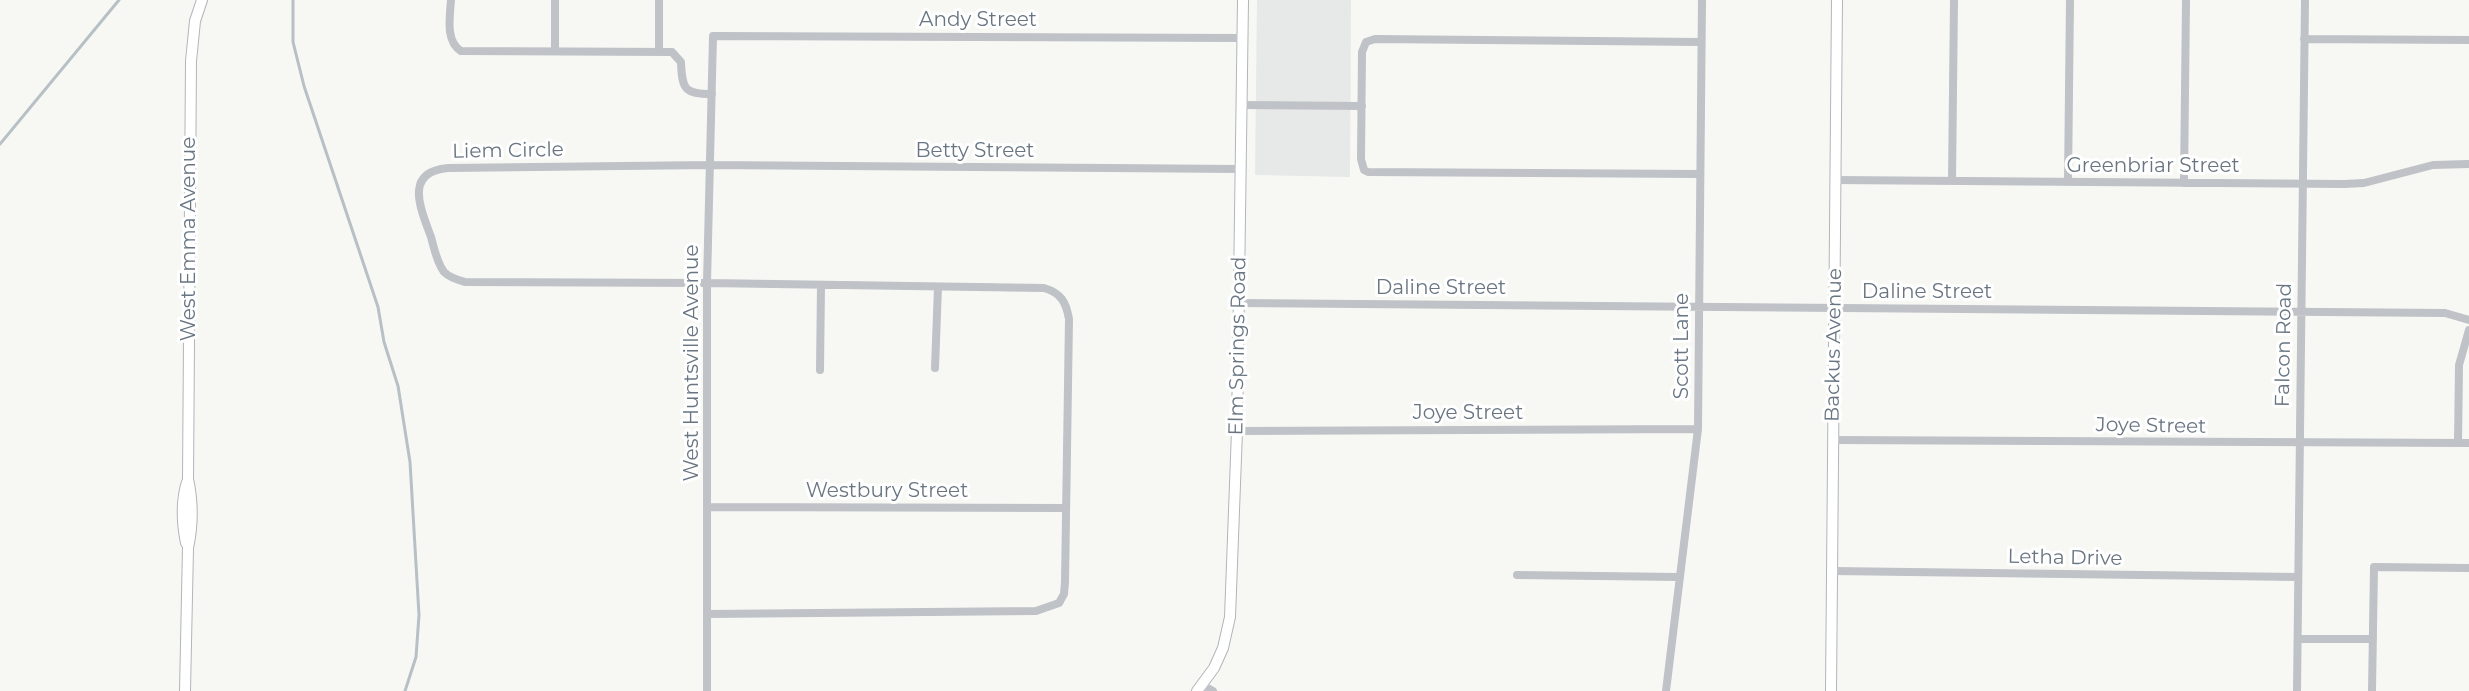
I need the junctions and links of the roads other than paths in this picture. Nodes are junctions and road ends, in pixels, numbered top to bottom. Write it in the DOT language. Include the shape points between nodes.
graph roads {
  1 [pos="202,0"];
  2 [pos="451,0"];
  3 [pos="555,0"];
  4 [pos="659,0"];
  5 [pos="1243,0"];
  6 [pos="1702,0"];
  7 [pos="1837,0"];
  8 [pos="1954,0"];
  9 [pos="2070,0"];
  10 [pos="2186,0"];
  11 [pos="2305,0"];
  12 [pos="713,36"];
  13 [pos="1242,38"];
  14 [pos="2304,39"];
  15 [pos="2469,40"];
  16 [pos="1701,42"];
  17 [pos="555,51"];
  18 [pos="659,51"];
  19 [pos="712,94"];
  20 [pos="1241,105"];
  21 [pos="1362,106"];
  22 [pos="2469,164"];
  23 [pos="710,165"];
  24 [pos="1240,169"];
  25 [pos="1700,174"];
  26 [pos="1835,180"];
  27 [pos="1952,181"];
  28 [pos="2068,182"];
  29 [pos="2184,183"];
  30 [pos="2303,184"];
  31 [pos="707,283"];
  32 [pos="821,285"];
  33 [pos="938,287"];
  34 [pos="1238,303"];
  35 [pos="1699,306"];
  36 [pos="1834,308"];
  37 [pos="2301,312"];
  38 [pos="2469,320"];
  39 [pos="2469,330"];
  40 [pos="935,368"];
  41 [pos="820,370"];
  42 [pos="1698,429"];
  43 [pos="1237,431"];
  44 [pos="1833,440"];
  45 [pos="2458,443"];
  46 [pos="2469,443"];
  47 [pos="2300,444"];
  48 [pos="708,507"];
  49 [pos="1066,508"];
  50 [pos="2469,568"];
  51 [pos="1832,571"];
  52 [pos="1517,575"];
  53 [pos="1679,577"];
  54 [pos="2298,577"];
  55 [pos="708,614"];
  56 [pos="2298,639"];
  57 [pos="2373,639"];
  58 [pos="1200,688"];
  59 [pos="185,691"];
  60 [pos="707,691"];
  61 [pos="1213,691"];
  62 [pos="1666,691"];
  63 [pos="1831,691"];
  64 [pos="2297,691"];
  65 [pos="2372,691"];
  1 -- 59 [label="street, West Emma Avenue" via="195,21 191,61 188,478 192,531 188,548"];
  2 -- 17 [label="street" via="450,34 455,48 468,53"];
  3 -- 17 [label="street"];
  4 -- 18 [label="street"];
  5 -- 13 [label="street, Elm Springs Road"];
  6 -- 16 [label="street, Scott Lane"];
  7 -- 26 [label="street, Backus Avenue"];
  8 -- 27 [label="street"];
  9 -- 28 [label="street"];
  10 -- 29 [label="street"];
  11 -- 14 [label="street, Falcon Road"];
  12 -- 13 [label="street, Andy Street"];
  12 -- 19 [label="street, West Huntsville Avenue"];
  13 -- 20 [label="street, Elm Springs Road"];
  14 -- 15 [label="street"];
  14 -- 30 [label="street, Falcon Road"];
  16 -- 21 [label="street" via="1375,39 1366,42 1362,52"];
  16 -- 25 [label="street, Scott Lane"];
  17 -- 18 [label="street"];
  18 -- 19 [label="street" via="677,56 687,90 692,94"];
  19 -- 23 [label="street, West Huntsville Avenue"];
  20 -- 21 [label="street"];
  20 -- 24 [label="street, Elm Springs Road"];
  21 -- 25 [label="street" via="1364,170"];
  22 -- 30 [label="street, Greenbriar Street" via="2433,165 2364,183"];
  23 -- 24 [label="street, Betty Street"];
  23 -- 31 [label="street, West Huntsville Avenue"];
  23 -- 31 [label="street, Liem Circle" via="441,168 423,179 417,198 441,267 457,280"];
  24 -- 34 [label="street, Elm Springs Road"];
  25 -- 35 [label="street, Scott Lane"];
  26 -- 27 [label="street, Greenbriar Street"];
  26 -- 36 [label="street, Backus Avenue"];
  27 -- 28 [label="street, Greenbriar Street"];
  28 -- 29 [label="street, Greenbriar Street"];
  29 -- 30 [label="street, Greenbriar Street"];
  30 -- 37 [label="street, Falcon Road"];
  31 -- 32 [label="street, Liem Circle"];
  31 -- 48 [label="street, West Huntsville Avenue"];
  32 -- 33 [label="street, Liem Circle"];
  32 -- 41 [label="street"];
  33 -- 40 [label="street"];
  33 -- 49 [label="street, Liem Circle" via="1044,288 1061,297 1067,307"];
  34 -- 35 [label="street, Daline Street"];
  34 -- 43 [label="street, Elm Springs Road"];
  35 -- 36 [label="street, Daline Street"];
  35 -- 42 [label="street, Scott Lane"];
  36 -- 37 [label="street, Daline Street"];
  36 -- 44 [label="street, Backus Avenue"];
  37 -- 38 [label="street, Daline Street" via="2445,312"];
  37 -- 47 [label="street, Falcon Road"];
  39 -- 45 [label="street" via="2459,365"];
  42 -- 43 [label="street, Joye Street"];
  42 -- 53 [label="street, Scott Lane"];
  43 -- 58 [label="street, Elm Springs Road" via="1230,617 1223,648"];
  44 -- 47 [label="street, Joye Street"];
  44 -- 51 [label="street, Backus Avenue"];
  45 -- 46 [label="street, Joye Street"];
  45 -- 47 [label="street, Joye Street"];
  47 -- 54 [label="street, Falcon Road"];
  48 -- 49 [label="street, Westbury Street"];
  48 -- 55 [label="street, West Huntsville Avenue"];
  49 -- 55 [label="street" via="1064,594 1059,603 1036,611"];
  50 -- 57 [label="street" via="2374,567"];
  51 -- 54 [label="street, Letha Drive"];
  51 -- 63 [label="street, Backus Avenue"];
  52 -- 53 [label="street"];
  53 -- 62 [label="street, Scott Lane"];
  54 -- 56 [label="street, Falcon Road"];
  55 -- 60 [label="street, West Huntsville Avenue"];
  56 -- 57 [label="street"];
  56 -- 64 [label="street, Falcon Road"];
  57 -- 65 [label="street"];
  58 -- 61 [label="street"];
}
